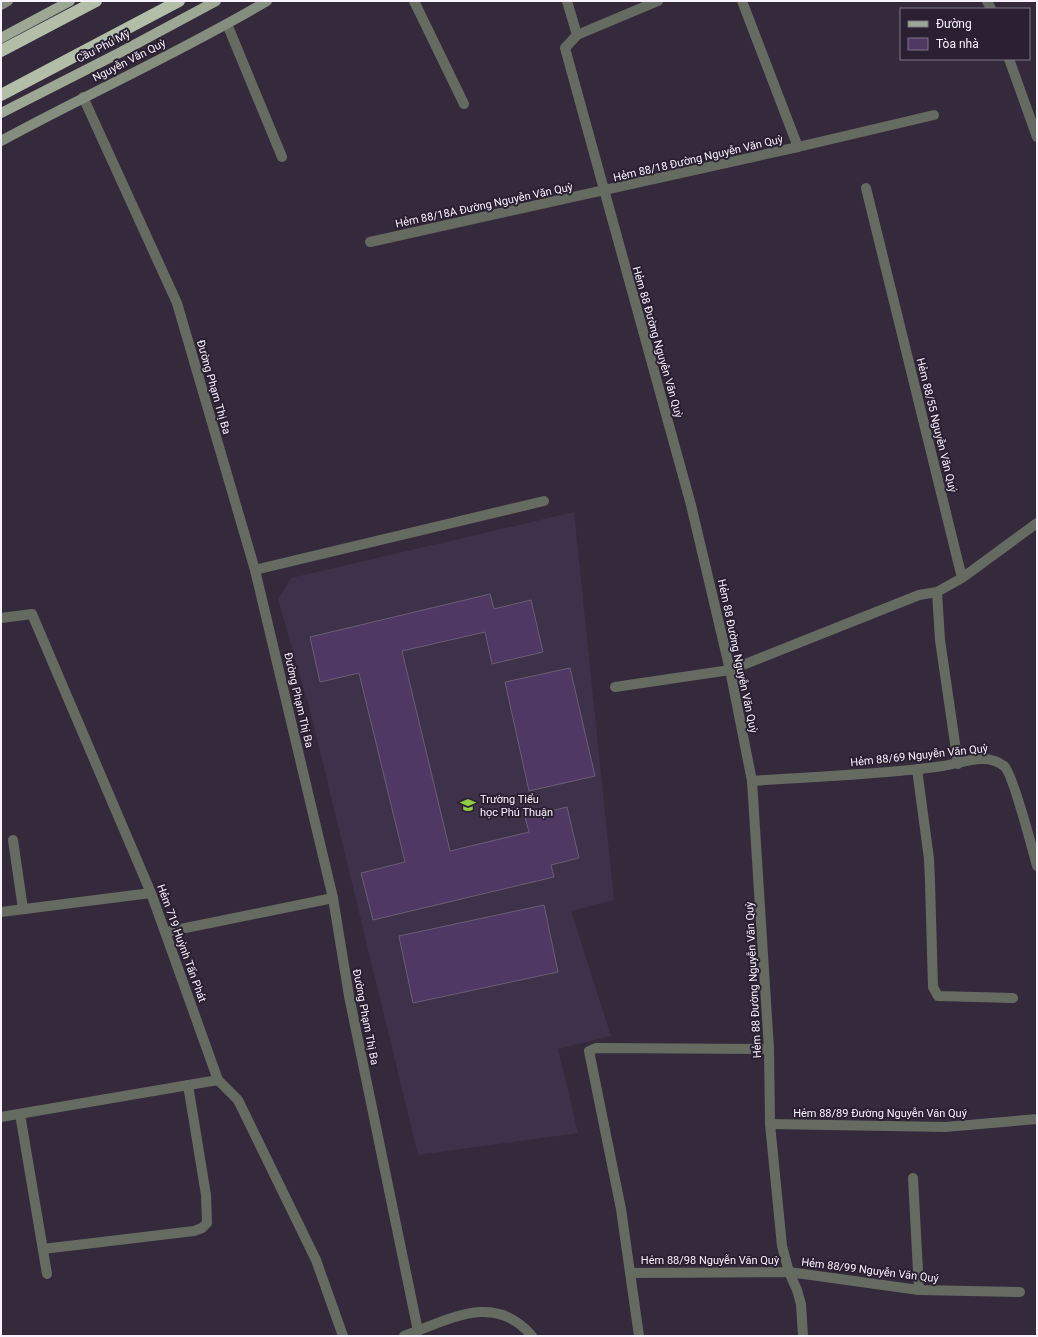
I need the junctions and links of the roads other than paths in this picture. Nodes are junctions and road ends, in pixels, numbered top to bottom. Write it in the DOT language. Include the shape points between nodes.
graph roads {
  1 [pos="8,1"];
  2 [pos="70,1"];
  3 [pos="96,1"];
  4 [pos="179,1"];
  5 [pos="216,1"];
  6 [pos="267,1"];
  7 [pos="414,1"];
  8 [pos="567,1"];
  9 [pos="658,1"];
  10 [pos="742,1"];
  11 [pos="1,5"];
  12 [pos="228,24"];
  13 [pos="576,35"];
  14 [pos="1,38"];
  15 [pos="1,51"];
  16 [pos="1009,60"];
  17 [pos="1,95"];
  18 [pos="83,97"];
  19 [pos="464,104"];
  20 [pos="1,113"];
  21 [pos="934,115"];
  22 [pos="1037,137"];
  23 [pos="1,141"];
  24 [pos="798,147"];
  25 [pos="282,157"];
  26 [pos="866,188"];
  27 [pos="603,191"];
  28 [pos="370,242"];
  29 [pos="544,501"];
  30 [pos="1037,523"];
  31 [pos="255,570"];
  32 [pos="962,578"];
  33 [pos="937,592"];
  34 [pos="1,618"];
  35 [pos="730,670"];
  36 [pos="615,687"];
  37 [pos="958,764"];
  38 [pos="917,769"];
  39 [pos="752,781"];
  40 [pos="13,840"];
  41 [pos="1037,866"];
  42 [pos="152,892"];
  43 [pos="333,898"];
  44 [pos="23,909"];
  45 [pos="1,912"];
  46 [pos="166,932"];
  47 [pos="1013,998"];
  48 [pos="769,1049"];
  49 [pos="218,1080"];
  50 [pos="188,1085"];
  51 [pos="20,1114"];
  52 [pos="1,1117"];
  53 [pos="1037,1119"];
  54 [pos="770,1124"];
  55 [pos="913,1178"];
  56 [pos="43,1249"];
  57 [pos="789,1272"];
  58 [pos="630,1273"];
  59 [pos="47,1274"];
  60 [pos="919,1290"];
  61 [pos="1020,1292"];
  62 [pos="418,1331"];
  63 [pos="343,1336"];
  64 [pos="404,1336"];
  65 [pos="532,1336"];
  66 [pos="639,1336"];
  67 [pos="803,1336"];
  1 -- 11 [label="street"];
  2 -- 14 [label="main road"];
  3 -- 15 [label="highway"];
  4 -- 17 [label="highway, Cầu Phú Mỹ"];
  5 -- 20 [label="main road, Cầu Phú Mỹ"];
  6 -- 12 [label="street, Nguyễn Văn Quỳ"];
  7 -- 19 [label="street"];
  8 -- 13 [label="street"];
  9 -- 13 [label="street"];
  10 -- 24 [label="street"];
  12 -- 18 [label="street, Nguyễn Văn Quỳ"];
  12 -- 25 [label="street"];
  13 -- 27 [label="street, Hẻm 88 Đường Nguyễn Văn Quỳ" via="565,48"];
  16 -- 22 [label="street"];
  18 -- 23 [label="street, Nguyễn Văn Quỳ"];
  18 -- 31 [label="street, Đường Phạm Thị Ba" via="177,303"];
  21 -- 24 [label="street, Hẻm 88/18 Đường Nguyễn Văn Quỳ"];
  24 -- 27 [label="street, Hẻm 88/18 Đường Nguyễn Văn Quỳ"];
  26 -- 32 [label="street, Hẻm 88/55 Nguyễn Văn Quý"];
  27 -- 28 [label="street, Hẻm 88/18A Đường Nguyễn Văn Quỳ"];
  27 -- 35 [label="street, Hẻm 88 Đường Nguyễn Văn Quỳ" via="691,505"];
  29 -- 31 [label="street"];
  30 -- 32 [label="street"];
  31 -- 43 [label="street, Đường Phạm Thị Ba"];
  32 -- 33 [label="street"];
  33 -- 35 [label="street" via="919,595"];
  33 -- 37 [label="street" via="941,648"];
  34 -- 42 [label="street, Hẻm 719 Huỳnh Tấn Phát" via="32,614"];
  35 -- 36 [label="street"];
  35 -- 39 [label="street, Hẻm 88 Đường Nguyễn Văn Quỳ"];
  37 -- 38 [label="street, Hẻm 88/69 Nguyễn Văn Quỳ"];
  37 -- 41 [label="street, Hẻm 88/69 Nguyễn Văn Quỳ" via="977,759 993,759 1006,767"];
  38 -- 39 [label="street, Hẻm 88/69 Nguyễn Văn Quỳ"];
  38 -- 47 [label="street" via="930,859 933,987 938,996"];
  39 -- 48 [label="street, Hẻm 88 Đường Nguyễn Văn Quỳ"];
  40 -- 44 [label="street"];
  42 -- 44 [label="street"];
  42 -- 46 [label="street, Hẻm 719 Huỳnh Tấn Phát"];
  43 -- 46 [label="street"];
  43 -- 62 [label="street, Đường Phạm Thị Ba" via="349,996"];
  44 -- 45 [label="street"];
  46 -- 49 [label="street, Hẻm 719 Huỳnh Tấn Phát"];
  48 -- 54 [label="street, Hẻm 88 Đường Nguyễn Văn Quỳ"];
  48 -- 58 [label="street" via="596,1048 589,1051 622,1209"];
  49 -- 50 [label="street"];
  49 -- 63 [label="street" via="238,1100 316,1260"];
  50 -- 51 [label="street"];
  50 -- 56 [label="street" via="206,1195 207,1223 194,1231"];
  51 -- 52 [label="street"];
  51 -- 56 [label="street"];
  53 -- 54 [label="street, Hẻm 88/89 Đường Nguyễn Văn Quý" via="945,1127"];
  54 -- 57 [label="street, Hẻm 88 Đường Nguyễn Văn Quỳ" via="782,1246"];
  55 -- 60 [label="street"];
  56 -- 59 [label="street"];
  57 -- 58 [label="street, Hẻm 88/98 Nguyễn Văn Quỳ"];
  57 -- 60 [label="street, Hẻm 88/99 Nguyễn Văn Quý"];
  57 -- 67 [label="street, Hẻm 88 Đường Nguyễn Văn Quỳ" via="801,1304"];
  58 -- 66 [label="street"];
  60 -- 61 [label="street, Hẻm 88/99 Nguyễn Văn Quý"];
  62 -- 64 [label="street"];
  62 -- 65 [label="street" via="457,1315 478,1311 503,1314 526,1328"];
}
